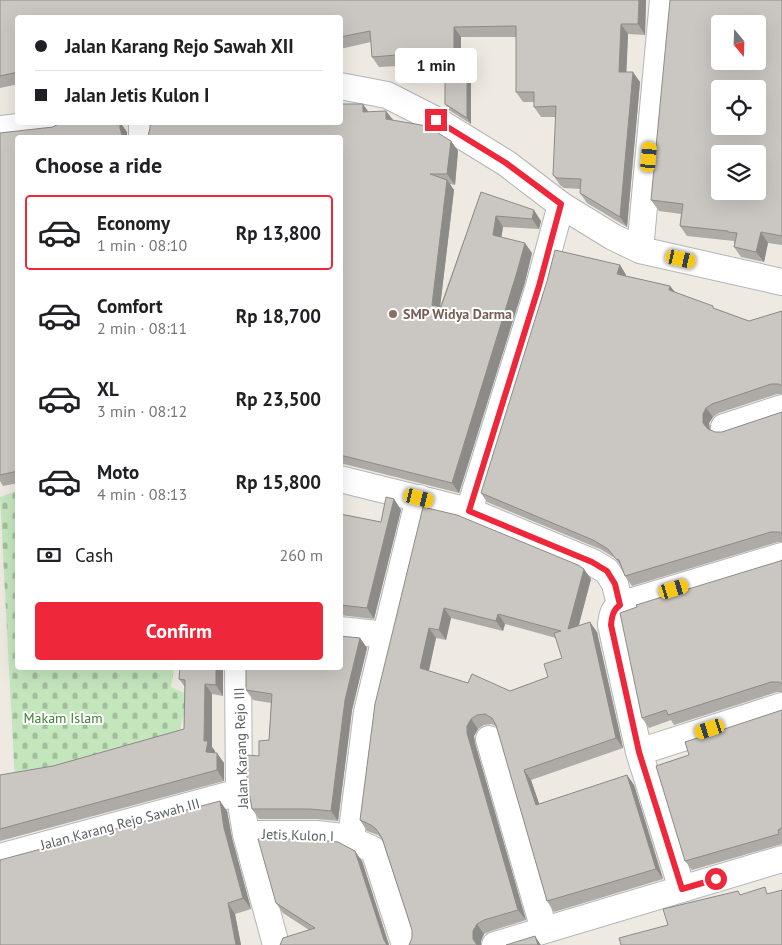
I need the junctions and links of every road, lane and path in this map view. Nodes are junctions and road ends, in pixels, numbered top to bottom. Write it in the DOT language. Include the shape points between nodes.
graph roads {
  1 [pos="663,0"];
  2 [pos="343,87"];
  3 [pos="15,124"];
  4 [pos="1,125"];
  5 [pos="561,204"];
  6 [pos="640,250"];
  7 [pos="782,282"];
  8 [pos="782,408"];
  9 [pos="724,427"];
  10 [pos="343,480"];
  11 [pos="419,498"];
  12 [pos="469,511"];
  13 [pos="782,556"];
  14 [pos="620,605"];
  15 [pos="343,630"];
  16 [pos="386,635"];
  17 [pos="238,670"];
  18 [pos="782,706"];
  19 [pos="489,739"];
  20 [pos="639,752"];
  21 [pos="240,792"];
  22 [pos="246,834"];
  23 [pos="351,838"];
  24 [pos="0,857"];
  25 [pos="782,859"];
  26 [pos="682,889"];
  27 [pos="544,930"];
  28 [pos="269,943"];
  29 [pos="405,945"];
  30 [pos="495,945"];
  1 -- 6 [label="street"];
  2 -- 5 [label="street" via="387,95 436,120 506,163"];
  3 -- 4 [label="street"];
  5 -- 6 [label="street"];
  5 -- 12 [label="street"];
  6 -- 7 [label="street"];
  8 -- 9 [label="street"];
  10 -- 11 [label="street"];
  11 -- 12 [label="street"];
  11 -- 16 [label="street"];
  12 -- 14 [label="street" via="599,566 607,571 615,584"];
  13 -- 14 [label="street"];
  14 -- 20 [label="street" via="611,625"];
  15 -- 16 [label="street"];
  16 -- 23 [label="street" via="367,712"];
  17 -- 21 [label="street, Jalan Karang Rejo III"];
  18 -- 20 [label="street"];
  19 -- 27 [label="street"];
  20 -- 26 [label="street"];
  21 -- 22 [label="street, Jalan Karang Rejo III"];
  21 -- 24 [label="street, Jalan Karang Rejo Sawah III"];
  22 -- 23 [label="street, Jetis Kulon I" via="317,834"];
  22 -- 28 [label="street, Jalan Karang Rejo III"];
  23 -- 29 [label="street" via="376,852"];
  25 -- 26 [label="street"];
  26 -- 27 [label="street"];
  27 -- 30 [label="street"];
}
